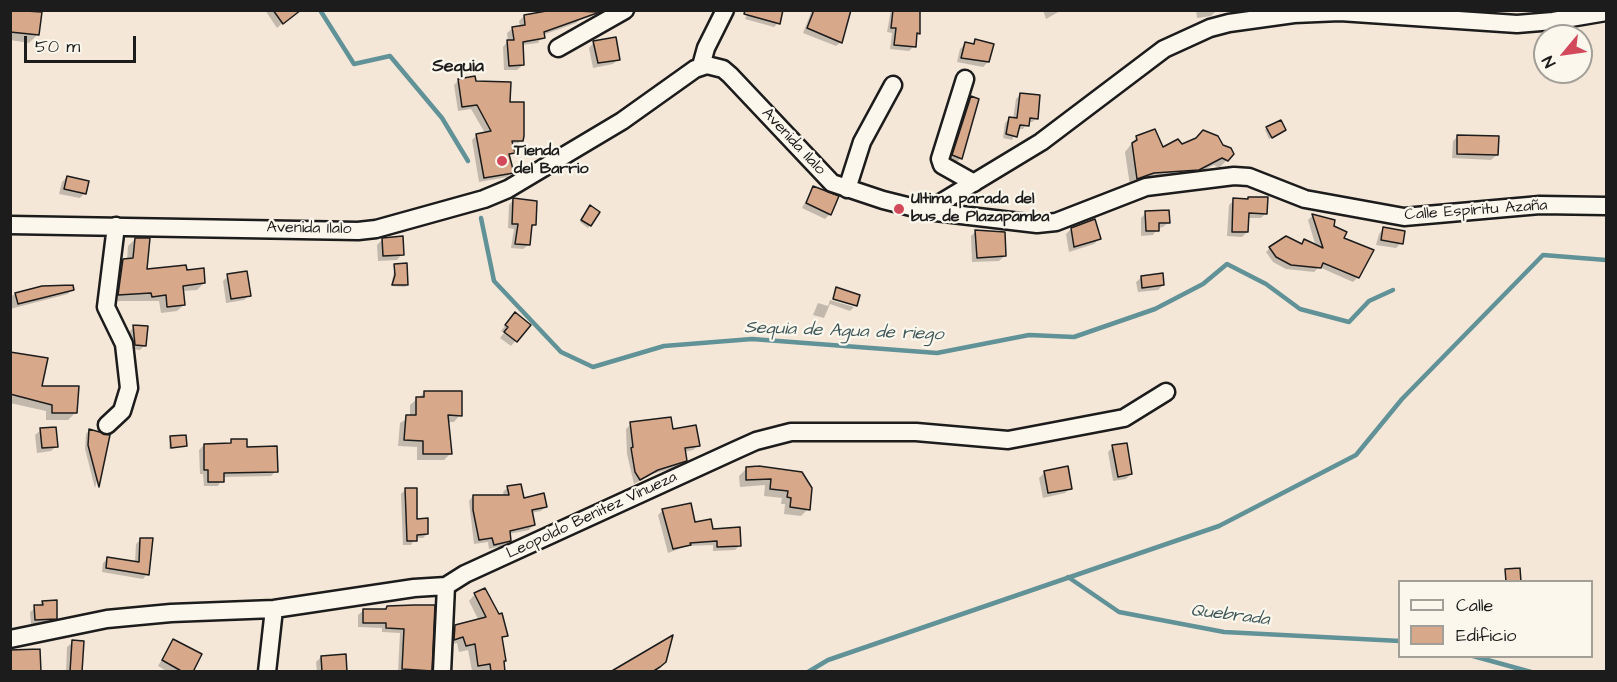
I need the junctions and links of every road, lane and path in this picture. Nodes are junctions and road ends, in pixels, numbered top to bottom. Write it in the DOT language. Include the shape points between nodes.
graph roads {
  1 [pos="625,10"];
  2 [pos="725,10"];
  3 [pos="1365,12"];
  4 [pos="1606,12"];
  5 [pos="558,48"];
  6 [pos="701,66"];
  7 [pos="965,79"];
  8 [pos="893,85"];
  9 [pos="974,183"];
  10 [pos="847,189"];
  11 [pos="1606,206"];
  12 [pos="927,211"];
  13 [pos="10,225"];
  14 [pos="116,226"];
  15 [pos="1166,392"];
  16 [pos="107,425"];
  17 [pos="446,586"];
  18 [pos="274,609"];
  19 [pos="10,639"];
  20 [pos="267,672"];
  21 [pos="442,672"];
  1 -- 5 [label="street"];
  2 -- 6 [label="street"];
  3 -- 4 [label="street" via="1517,24"];
  3 -- 9 [label="street" via="1294,14 1210,28 1164,49 1041,141"];
  6 -- 10 [label="street, Avenida Ilalo" via="723,69 823,176"];
  6 -- 14 [label="street, Avenida Ilalo" via="622,121 508,189 411,220 358,231"];
  7 -- 9 [label="street" via="940,159 942,165"];
  8 -- 10 [label="street" via="862,142"];
  9 -- 12 [label="street"];
  10 -- 12 [label="street, Avenida Ilalo"];
  11 -- 12 [label="street, Calle Espíritu Azaña" via="1540,205 1404,217 1305,199 1249,177 1234,176 1146,187 1056,222 1037,224"];
  13 -- 14 [label="street, Avenida Ilalo"];
  14 -- 16 [label="street" via="106,307 124,344 129,388 123,411"];
  15 -- 17 [label="street, Leopoldo Benitez Vinueza" via="1124,418 1008,440 916,432 815,431 756,441"];
  17 -- 18 [label="street, Leopoldo Benitez Vinueza"];
  17 -- 21 [label="street"];
  18 -- 19 [label="street, Leopoldo Benitez Vinueza" via="107,619"];
  18 -- 20 [label="street"];
}
